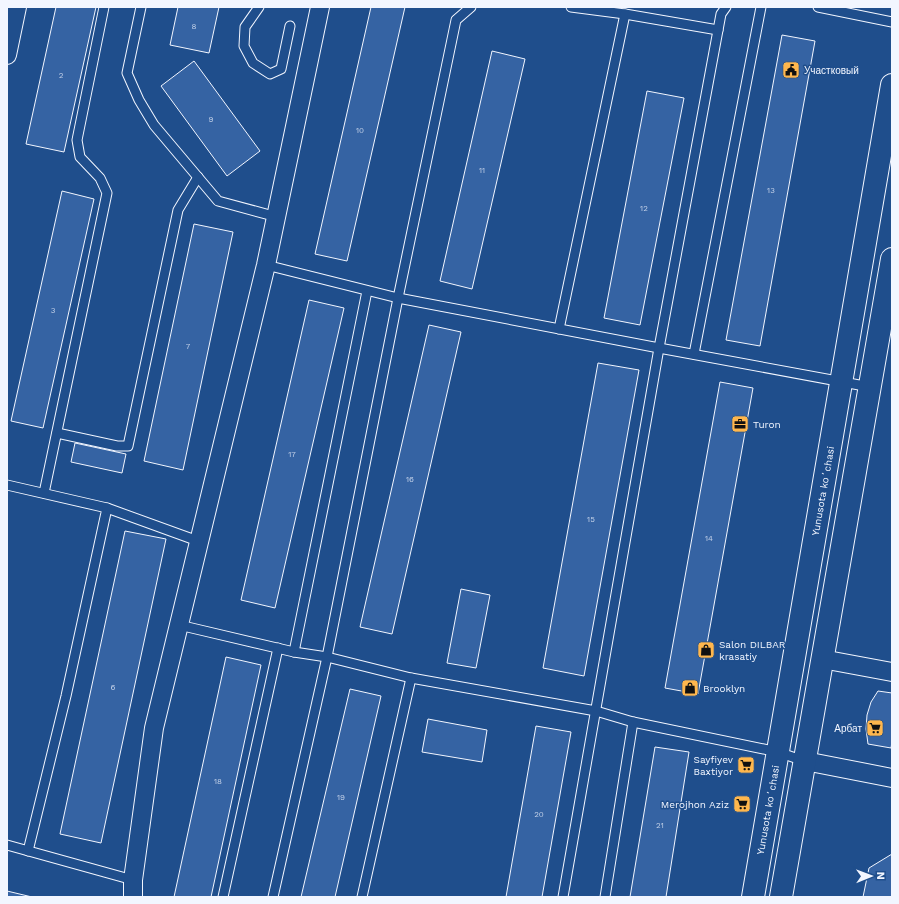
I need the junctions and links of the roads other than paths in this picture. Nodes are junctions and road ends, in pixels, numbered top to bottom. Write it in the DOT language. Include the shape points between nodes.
graph roads {
  1 [pos="17,7"];
  2 [pos="104,7"];
  3 [pos="141,7"];
  4 [pos="260,7"];
  5 [pos="320,7"];
  6 [pos="471,7"];
  7 [pos="571,7"];
  8 [pos="726,7"];
  9 [pos="761,7"];
  10 [pos="818,7"];
  11 [pos="626,14"];
  12 [pos="892,22"];
  13 [pos="290,26"];
  14 [pos="718,30"];
  15 [pos="7,55"];
  16 [pos="892,85"];
  17 [pos="198,177"];
  18 [pos="277,217"];
  19 [pos="892,259"];
  20 [pos="266,265"];
  21 [pos="367,291"];
  22 [pos="398,298"];
  23 [pos="560,329"];
  24 [pos="659,348"];
  25 [pos="694,354"];
  26 [pos="842,382"];
  27 [pos="870,387"];
  28 [pos="57,433"];
  29 [pos="7,485"];
  30 [pos="44,493"];
  31 [pos="107,508"];
  32 [pos="198,541"];
  33 [pos="179,626"];
  34 [pos="278,648"];
  35 [pos="294,652"];
  36 [pos="327,657"];
  37 [pos="822,659"];
  38 [pos="892,672"];
  39 [pos="411,678"];
  40 [pos="596,711"];
  41 [pos="634,722"];
  42 [pos="778,752"];
  43 [pos="804,761"];
  44 [pos="892,778"];
  45 [pos="7,845"];
  46 [pos="28,851"];
  47 [pos="133,889"];
  48 [pos="223,897"];
  49 [pos="273,897"];
  50 [pos="362,897"];
  51 [pos="563,897"];
  52 [pos="605,897"];
  53 [pos="753,897"];
  54 [pos="781,897"];
  1 -- 15 [label="street"];
  2 -- 28 [label="lane" via="77,140 80,157 100,178 108,193"];
  3 -- 17 [label="lane" via="127,73 154,125"];
  4 -- 13 [label="lane" via="245,27 244,46 253,62 270,74 281,69"];
  5 -- 18 [label="street"];
  6 -- 22 [label="lane" via="456,20"];
  7 -- 11 [label="lane"];
  8 -- 14 [label="lane" via="721,14"];
  9 -- 25 [label="lane"];
  10 -- 12 [label="lane"];
  11 -- 14 [label="lane"];
  11 -- 23 [label="lane"];
  14 -- 24 [label="lane"];
  16 -- 26 [label="main road, Yunusota koʻchasi"];
  17 -- 18 [label="lane" via="218,201"];
  17 -- 28 [label="lane" via="178,210 128,446"];
  18 -- 20 [label="street"];
  19 -- 27 [label="main road"];
  20 -- 21 [label="lane"];
  20 -- 32 [label="street"];
  21 -- 22 [label="lane"];
  21 -- 35 [label="lane"];
  22 -- 23 [label="lane"];
  22 -- 36 [label="lane"];
  23 -- 24 [label="lane"];
  24 -- 25 [label="lane"];
  24 -- 40 [label="lane"];
  25 -- 26 [label="lane"];
  26 -- 27 [label="lane"];
  26 -- 42 [label="main road, Yunusota koʻchasi"];
  27 -- 37 [label="main road"];
  28 -- 30 [label="lane"];
  29 -- 30 [label="lane"];
  30 -- 31 [label="lane"];
  31 -- 32 [label="lane"];
  31 -- 46 [label="lane" via="66,696"];
  32 -- 33 [label="street"];
  33 -- 34 [label="lane"];
  33 -- 47 [label="street" via="154,728"];
  34 -- 35 [label="lane"];
  34 -- 48 [label="lane"];
  35 -- 36 [label="lane"];
  36 -- 39 [label="lane"];
  36 -- 49 [label="lane"];
  37 -- 38 [label="street"];
  37 -- 43 [label="main road"];
  39 -- 40 [label="lane"];
  39 -- 50 [label="lane"];
  40 -- 41 [label="lane"];
  40 -- 51 [label="lane"];
  41 -- 42 [label="lane"];
  41 -- 52 [label="lane"];
  42 -- 43 [label="lane"];
  42 -- 53 [label="main road, Yunusota koʻchasi"];
  43 -- 44 [label="street"];
  43 -- 54 [label="main road"];
  45 -- 46 [label="lane"];
  46 -- 47 [label="lane"];
}
